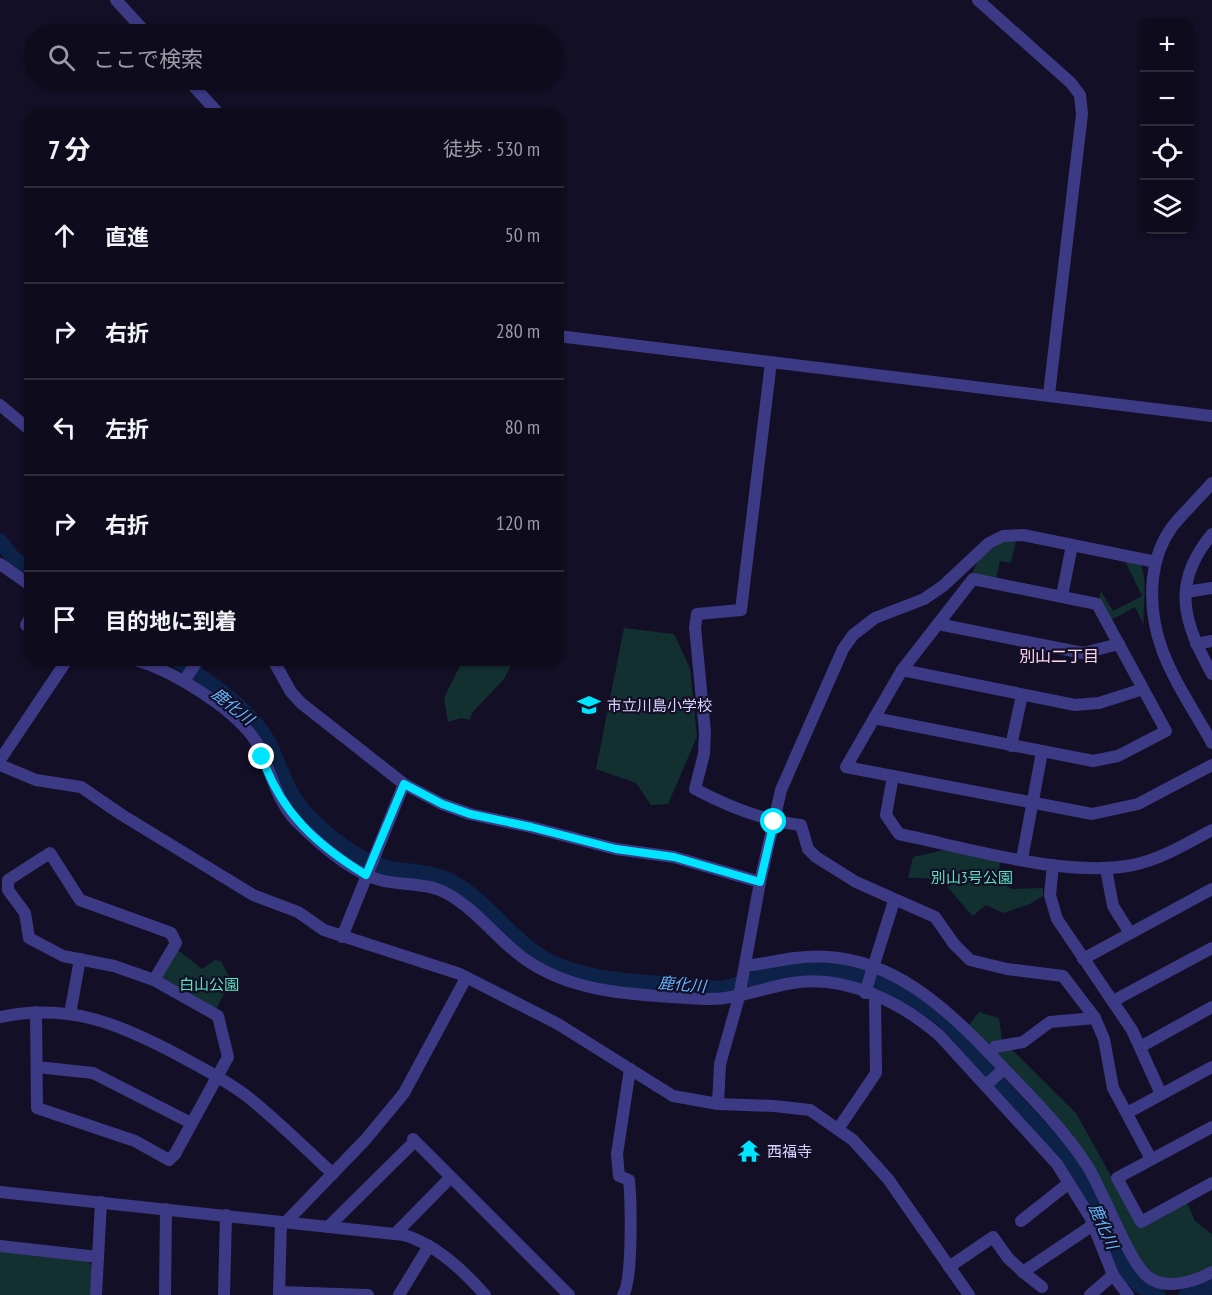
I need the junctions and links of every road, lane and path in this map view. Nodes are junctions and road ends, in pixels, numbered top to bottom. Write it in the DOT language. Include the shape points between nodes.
graph roads {
  1 [pos="116,0"];
  2 [pos="978,0"];
  3 [pos="138,24"];
  4 [pos="197,90"];
  5 [pos="214,108"];
  6 [pos="564,337"];
  7 [pos="771,362"];
  8 [pos="1049,394"];
  9 [pos="0,405"];
  10 [pos="1212,416"];
  11 [pos="24,425"];
  12 [pos="1212,483"];
  13 [pos="1212,534"];
  14 [pos="1072,545"];
  15 [pos="1155,562"];
  16 [pos="2,571"];
  17 [pos="24,582"];
  18 [pos="1212,588"];
  19 [pos="1186,592"];
  20 [pos="1062,596"];
  21 [pos="938,624"];
  22 [pos="1212,641"];
  23 [pos="1119,644"];
  24 [pos="1196,644"];
  25 [pos="63,666"];
  26 [pos="153,666"];
  27 [pos="194,666"];
  28 [pos="276,666"];
  29 [pos="902,670"];
  30 [pos="1212,674"];
  31 [pos="184,680"];
  32 [pos="1143,689"];
  33 [pos="1022,695"];
  34 [pos="874,718"];
  35 [pos="1212,743"];
  36 [pos="1011,746"];
  37 [pos="1042,752"];
  38 [pos="0,764"];
  39 [pos="1212,765"];
  40 [pos="893,776"];
  41 [pos="404,784"];
  42 [pos="1032,804"];
  43 [pos="774,822"];
  44 [pos="1212,830"];
  45 [pos="1022,859"];
  46 [pos="1053,865"];
  47 [pos="1106,869"];
  48 [pos="366,875"];
  49 [pos="760,882"];
  50 [pos="1212,889"];
  51 [pos="894,901"];
  52 [pos="1130,933"];
  53 [pos="342,937"];
  54 [pos="1212,948"];
  55 [pos="80,959"];
  56 [pos="1083,959"];
  57 [pos="874,967"];
  58 [pos="745,969"];
  59 [pos="466,978"];
  60 [pos="154,980"];
  61 [pos="868,993"];
  62 [pos="740,995"];
  63 [pos="1113,1001"];
  64 [pos="1212,1007"];
  65 [pos="36,1012"];
  66 [pos="70,1014"];
  67 [pos="0,1017"];
  68 [pos="1095,1018"];
  69 [pos="1140,1047"];
  70 [pos="990,1053"];
  71 [pos="37,1067"];
  72 [pos="1212,1067"];
  73 [pos="630,1069"];
  74 [pos="1004,1069"];
  75 [pos="216,1075"];
  76 [pos="987,1085"];
  77 [pos="1161,1095"];
  78 [pos="718,1104"];
  79 [pos="1127,1113"];
  80 [pos="191,1123"];
  81 [pos="1212,1127"];
  82 [pos="838,1129"];
  83 [pos="1151,1159"];
  84 [pos="333,1174"];
  85 [pos="450,1178"];
  86 [pos="1212,1183"];
  87 [pos="1069,1184"];
  88 [pos="0,1192"];
  89 [pos="101,1202"];
  90 [pos="166,1209"];
  91 [pos="226,1215"];
  92 [pos="1022,1221"];
  93 [pos="284,1222"];
  94 [pos="1093,1225"];
  95 [pos="328,1227"];
  96 [pos="394,1234"];
  97 [pos="0,1246"];
  98 [pos="429,1246"];
  99 [pos="98,1257"];
  100 [pos="949,1267"];
  101 [pos="1023,1272"];
  102 [pos="1212,1272"];
  103 [pos="1113,1275"];
  104 [pos="1042,1287"];
  105 [pos="279,1294"];
  106 [pos="96,1295"];
  107 [pos="165,1295"];
  108 [pos="224,1295"];
  109 [pos="368,1295"];
  110 [pos="399,1295"];
  111 [pos="485,1295"];
  112 [pos="569,1295"];
  113 [pos="623,1295"];
  114 [pos="969,1295"];
  115 [pos="1090,1295"];
  116 [pos="1128,1295"];
  1 -- 3 [label="street"];
  2 -- 8 [label="street" via="1071,83 1082,100"];
  4 -- 5 [label="street"];
  6 -- 7 [label="street"];
  7 -- 8 [label="street"];
  7 -- 43 [label="street" via="741,610 698,614 695,627 705,732 695,789"];
  8 -- 10 [label="street"];
  9 -- 11 [label="street"];
  12 -- 15 [label="street" via="1171,527"];
  13 -- 19 [label="street" via="1193,561"];
  14 -- 15 [label="street"];
  14 -- 20 [label="street"];
  14 -- 43 [label="street" via="1023,535 1003,536 989,543 932,595 875,618 853,634 821,696 781,790"];
  15 -- 35 [label="street" via="1150,603 1156,637"];
  16 -- 17 [label="street"];
  18 -- 19 [label="street"];
  19 -- 24 [label="street" via="1185,608"];
  20 -- 21 [label="street" via="973,579"];
  20 -- 23 [label="street" via="1097,604"];
  21 -- 23 [label="street" via="1083,653"];
  21 -- 29 [label="street"];
  22 -- 24 [label="street"];
  23 -- 32 [label="street"];
  24 -- 30 [label="street"];
  25 -- 38 [label="street"];
  26 -- 31 [label="street"];
  27 -- 31 [label="street"];
  28 -- 41 [label="street" via="301,703"];
  29 -- 33 [label="street"];
  29 -- 34 [label="street"];
  31 -- 48 [label="street" via="248,732 280,799 295,819"];
  32 -- 33 [label="street" via="1075,705"];
  32 -- 37 [label="street" via="1168,730 1104,760"];
  33 -- 36 [label="street"];
  34 -- 36 [label="street"];
  34 -- 40 [label="street" via="846,766"];
  36 -- 37 [label="street"];
  37 -- 42 [label="street"];
  38 -- 53 [label="street" via="36,780 81,787 252,895 298,912 320,929"];
  39 -- 42 [label="street" via="1144,802 1112,812 1083,813"];
  40 -- 42 [label="street"];
  40 -- 45 [label="street" via="886,815 898,834"];
  41 -- 48 [label="street"];
  41 -- 49 [label="street" via="470,814 616,849 674,857"];
  42 -- 45 [label="street"];
  43 -- 49 [label="street"];
  43 -- 51 [label="street" via="801,825 808,849 816,857"];
  44 -- 47 [label="street" via="1160,856"];
  45 -- 46 [label="street"];
  46 -- 47 [label="street"];
  46 -- 56 [label="street" via="1050,895 1054,911"];
  47 -- 52 [label="street" via="1111,899"];
  48 -- 53 [label="street"];
  48 -- 62 [label="street" via="429,886 448,894 521,956 576,985 680,998 723,1000"];
  49 -- 58 [label="street"];
  50 -- 52 [label="street"];
  51 -- 57 [label="street"];
  51 -- 68 [label="street" via="935,918 970,960 1063,976"];
  52 -- 56 [label="street"];
  53 -- 59 [label="street" via="434,964"];
  54 -- 63 [label="street"];
  55 -- 60 [label="street"];
  55 -- 60 [label="street" via="63,956 29,938 25,914 8,890 8,880 50,853 80,900 171,933 176,944"];
  55 -- 66 [label="street"];
  56 -- 63 [label="street"];
  57 -- 58 [label="street" via="831,957 797,957"];
  57 -- 61 [label="street"];
  57 -- 70 [label="street" via="932,998"];
  58 -- 62 [label="street"];
  59 -- 73 [label="street" via="558,1024"];
  59 -- 84 [label="street" via="404,1093"];
  60 -- 75 [label="street" via="218,1016 228,1057"];
  61 -- 62 [label="street" via="816,982 792,983"];
  61 -- 76 [label="street" via="921,1019"];
  61 -- 82 [label="street" via="876,1073"];
  62 -- 78 [label="street" via="720,1064"];
  63 -- 69 [label="street"];
  64 -- 69 [label="street"];
  65 -- 66 [label="street"];
  65 -- 67 [label="street"];
  65 -- 71 [label="street"];
  66 -- 75 [label="street" via="122,1026"];
  68 -- 70 [label="street" via="1050,1022 1023,1042 994,1047"];
  68 -- 79 [label="street" via="1104,1039 1113,1088"];
  69 -- 77 [label="street"];
  70 -- 74 [label="street"];
  71 -- 80 [label="street" via="93,1073"];
  71 -- 80 [label="street" via="37,1108 135,1141 169,1160"];
  72 -- 77 [label="street"];
  73 -- 78 [label="street" via="673,1096"];
  73 -- 113 [label="street" via="617,1155 619,1176 629,1180 631,1202 630,1259"];
  74 -- 76 [label="street"];
  74 -- 102 [label="street" via="1074,1147 1146,1275 1166,1284 1184,1283"];
  75 -- 80 [label="street"];
  75 -- 84 [label="street" via="259,1106"];
  76 -- 87 [label="street" via="1040,1143"];
  77 -- 79 [label="street"];
  78 -- 82 [label="street" via="810,1110"];
  79 -- 83 [label="street"];
  81 -- 83 [label="street"];
  82 -- 100 [label="street" via="888,1179"];
  83 -- 86 [label="street" via="1118,1178 1141,1222"];
  84 -- 93 [label="street"];
  85 -- 95 [label="street" via="414,1140"];
  85 -- 96 [label="street"];
  85 -- 112 [label="street"];
  87 -- 92 [label="street"];
  87 -- 94 [label="street"];
  88 -- 89 [label="street"];
  89 -- 90 [label="street"];
  89 -- 99 [label="street"];
  90 -- 91 [label="street"];
  90 -- 107 [label="street"];
  91 -- 93 [label="street"];
  91 -- 108 [label="street"];
  93 -- 95 [label="street"];
  93 -- 105 [label="street"];
  94 -- 101 [label="street"];
  94 -- 103 [label="street"];
  95 -- 96 [label="street"];
  96 -- 98 [label="street"];
  97 -- 99 [label="street"];
  98 -- 110 [label="street"];
  98 -- 111 [label="street"];
  99 -- 106 [label="street"];
  100 -- 101 [label="street" via="993,1237"];
  100 -- 114 [label="street"];
  101 -- 104 [label="street"];
  103 -- 115 [label="street"];
  103 -- 116 [label="street"];
  105 -- 109 [label="street"];
}
